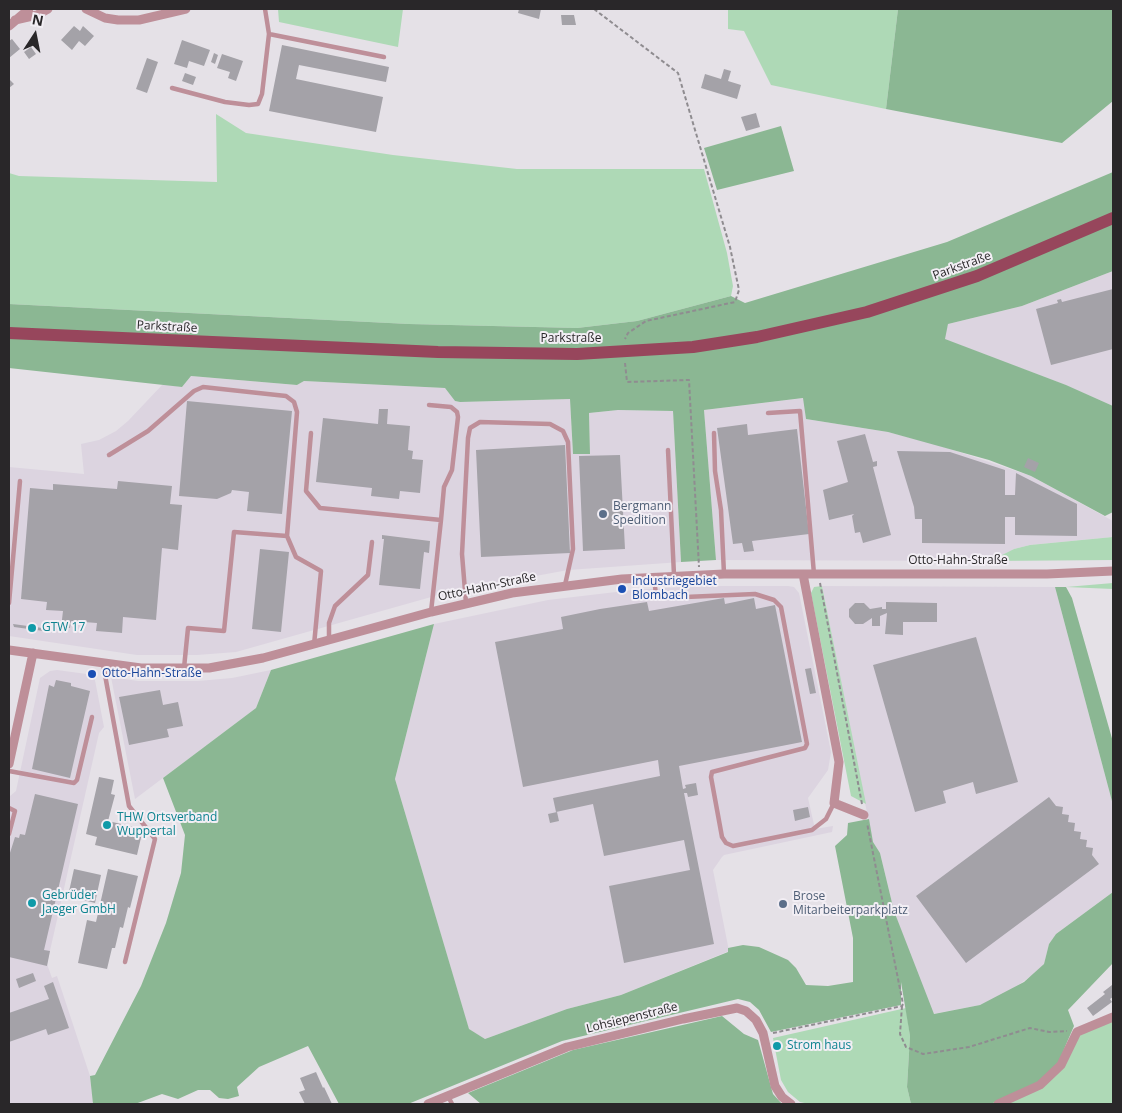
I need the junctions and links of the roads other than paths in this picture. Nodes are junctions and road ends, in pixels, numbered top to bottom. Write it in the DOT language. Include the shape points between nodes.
graph roads {
  1 [pos="29,9"];
  2 [pos="48,9"];
  3 [pos="86,9"];
  4 [pos="186,9"];
  5 [pos="265,9"];
  6 [pos="12,23"];
  7 [pos="270,34"];
  8 [pos="384,57"];
  9 [pos="172,88"];
  10 [pos="1113,218"];
  11 [pos="9,333"];
  12 [pos="429,405"];
  13 [pos="768,413"];
  14 [pos="311,433"];
  15 [pos="714,433"];
  16 [pos="668,450"];
  17 [pos="109,455"];
  18 [pos="20,481"];
  19 [pos="441,520"];
  20 [pos="286,536"];
  21 [pos="372,542"];
  22 [pos="1113,572"];
  23 [pos="724,574"];
  24 [pos="804,574"];
  25 [pos="816,574"];
  26 [pos="674,575"];
  27 [pos="654,576"];
  28 [pos="565,585"];
  29 [pos="9,602"];
  30 [pos="466,603"];
  31 [pos="431,612"];
  32 [pos="329,640"];
  33 [pos="314,645"];
  34 [pos="9,650"];
  35 [pos="33,653"];
  36 [pos="103,664"];
  37 [pos="184,669"];
  38 [pos="92,718"];
  39 [pos="9,764"];
  40 [pos="9,771"];
  41 [pos="834,803"];
  42 [pos="9,808"];
  43 [pos="864,815"];
  44 [pos="9,834"];
  45 [pos="125,962"];
  46 [pos="1113,1017"];
  47 [pos="450,1100"];
  48 [pos="428,1104"];
  49 [pos="791,1104"];
  50 [pos="998,1104"];
  1 -- 6 [label="street"];
  2 -- 6 [label="street"];
  3 -- 4 [label="street" via="105,18 139,20"];
  5 -- 7 [label="lane"];
  7 -- 8 [label="lane"];
  7 -- 9 [label="lane" via="258,104 249,106 225,102"];
  10 -- 11 [label="main road, Parkstraße" via="977,276 867,312 693,347 624,352 438,352"];
  12 -- 19 [label="lane" via="451,407 458,417 452,470 444,487"];
  13 -- 25 [label="lane" via="800,411"];
  14 -- 19 [label="lane" via="306,491 320,508"];
  15 -- 23 [label="lane"];
  16 -- 26 [label="lane"];
  17 -- 20 [label="lane" via="148,431 203,386 286,396 294,402 297,412"];
  18 -- 29 [label="lane"];
  19 -- 31 [label="lane"];
  20 -- 33 [label="lane" via="296,558 321,571"];
  20 -- 37 [label="lane" via="234,532 224,631 188,628"];
  21 -- 32 [label="lane" via="368,575 335,606 329,623"];
  22 -- 25 [label="street, Otto-Hahn-Straße"];
  23 -- 24 [label="street, Otto-Hahn-Straße"];
  23 -- 26 [label="street, Otto-Hahn-Straße"];
  24 -- 25 [label="street, Otto-Hahn-Straße"];
  24 -- 41 [label="street" via="839,762"];
  26 -- 27 [label="street, Otto-Hahn-Straße"];
  27 -- 28 [label="street, Otto-Hahn-Straße"];
  27 -- 41 [label="lane" via="656,595 662,598 755,594 774,600 781,607 807,744 805,748 712,772 722,837 726,843 733,846 812,830 826,819"];
  28 -- 30 [label="street, Otto-Hahn-Straße"];
  28 -- 30 [label="lane" via="573,549 568,442 563,431 550,424 480,422 470,428 468,438 462,554"];
  30 -- 31 [label="street, Otto-Hahn-Straße"];
  31 -- 32 [label="street, Otto-Hahn-Straße"];
  32 -- 33 [label="street, Otto-Hahn-Straße"];
  33 -- 37 [label="street, Otto-Hahn-Straße" via="236,664"];
  34 -- 35 [label="street, Otto-Hahn-Straße"];
  35 -- 36 [label="street, Otto-Hahn-Straße"];
  35 -- 39 [label="street"];
  36 -- 37 [label="street, Otto-Hahn-Straße"];
  36 -- 45 [label="lane" via="129,806 155,840"];
  38 -- 40 [label="lane" via="74,783"];
  41 -- 43 [label="street"];
  42 -- 44 [label="lane" via="15,811"];
  46 -- 50 [label="street" via="1077,1032 1052,1076"];
  47 -- 48 [label="street, Lohsiepenstraße"];
  47 -- 49 [label="street, Lohsiepenstraße" via="568,1047 737,1008 756,1020 763,1033 775,1086 782,1098"];
}
